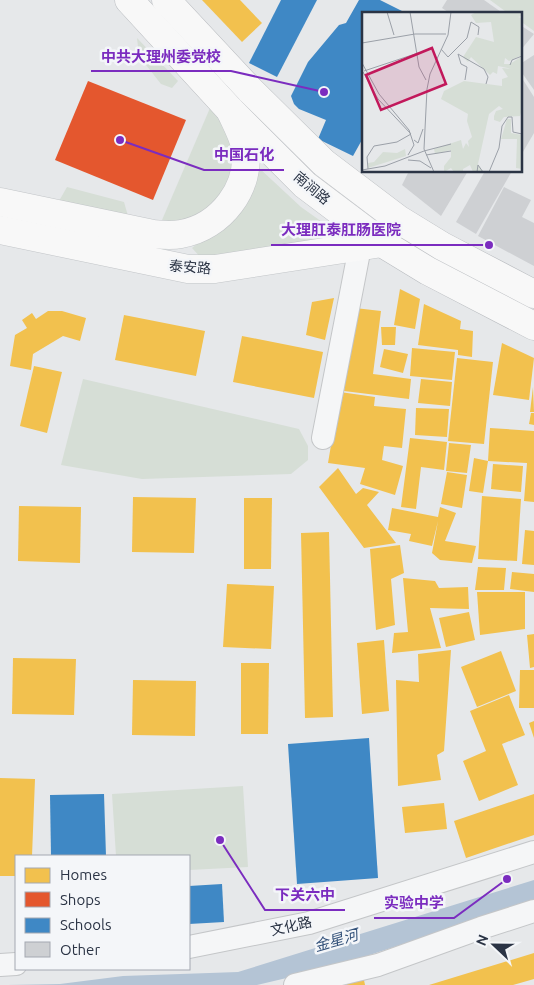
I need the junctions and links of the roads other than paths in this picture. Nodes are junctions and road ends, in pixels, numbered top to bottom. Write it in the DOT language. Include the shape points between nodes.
graph roads {
  1 [pos="128,0"];
  2 [pos="166,0"];
  3 [pos="230,110"];
  4 [pos="0,202"];
  5 [pos="0,230"];
  6 [pos="371,245"];
  7 [pos="534,294"];
  8 [pos="534,326"];
  9 [pos="323,438"];
  10 [pos="534,852"];
  11 [pos="534,912"];
  12 [pos="190,947"];
  13 [pos="15,964"];
  14 [pos="0,965"];
  15 [pos="295,985"];
  1 -- 3 [label="main road, 南涧路"];
  2 -- 7 [label="main road, 南涧路" via="324,163 398,219"];
  3 -- 4 [label="main road" via="244,145 242,180 225,210 195,230 178,235 154,234"];
  3 -- 6 [label="main road, 南涧路"];
  5 -- 6 [label="main road, 泰安路" via="188,269 215,269"];
  6 -- 8 [label="main road, 南涧路"];
  6 -- 9 [label="street"];
  10 -- 12 [label="street, 文化路" via="309,923"];
  11 -- 15 [label="street" via="378,965"];
  13 -- 14 [label="street"];
}
